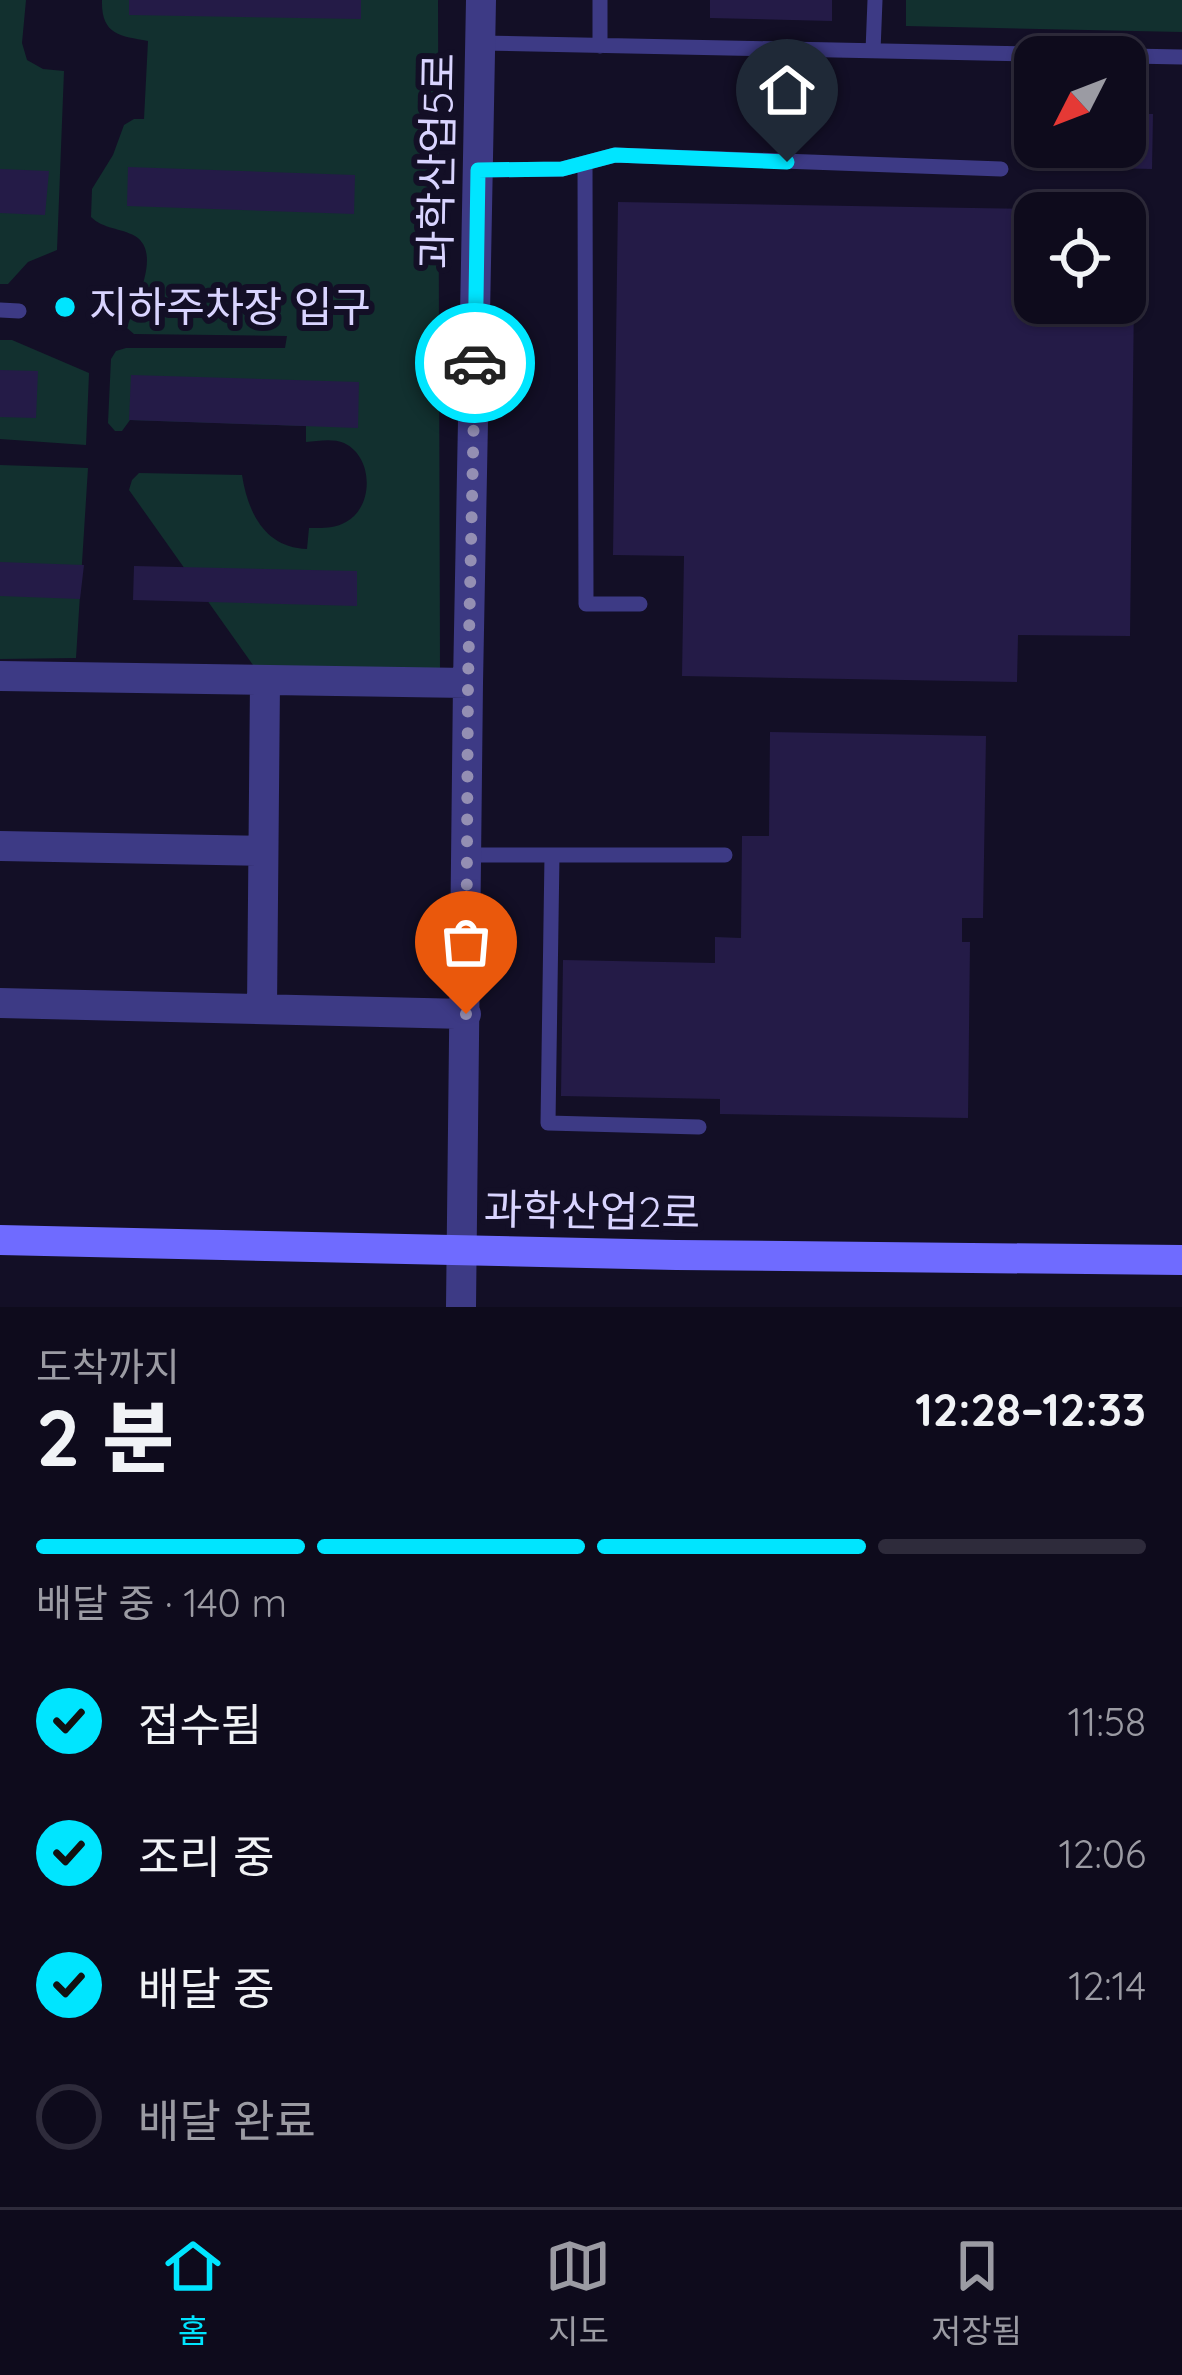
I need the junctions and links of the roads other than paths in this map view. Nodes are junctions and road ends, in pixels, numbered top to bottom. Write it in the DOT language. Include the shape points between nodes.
graph roads {
  1 [pos="481,0"];
  2 [pos="600,0"];
  3 [pos="875,0"];
  4 [pos="481,43"];
  5 [pos="600,46"];
  6 [pos="873,51"];
  7 [pos="1182,57"];
  8 [pos="585,164"];
  9 [pos="1001,169"];
  10 [pos="478,170"];
  11 [pos="0,310"];
  12 [pos="19,311"];
  13 [pos="640,604"];
  14 [pos="0,676"];
  15 [pos="265,682"];
  16 [pos="468,683"];
  17 [pos="0,846"];
  18 [pos="263,851"];
  19 [pos="467,855"];
  20 [pos="552,855"];
  21 [pos="724,855"];
  22 [pos="0,1003"];
  23 [pos="262,1009"];
  24 [pos="466,1014"];
  25 [pos="699,1127"];
  26 [pos="0,1240"];
  27 [pos="462,1250"];
  28 [pos="1182,1260"];
  29 [pos="461,1307"];
  1 -- 4 [label="street, 과학산업5로"];
  2 -- 5 [label="lane"];
  3 -- 6 [label="lane"];
  4 -- 5 [label="lane"];
  4 -- 10 [label="street, 과학산업5로"];
  5 -- 6 [label="lane"];
  6 -- 7 [label="lane"];
  8 -- 9 [label="lane" via="615,155"];
  8 -- 10 [label="lane"];
  8 -- 13 [label="lane" via="586,604"];
  10 -- 16 [label="street, 과학산업5로"];
  11 -- 12 [label="lane"];
  14 -- 15 [label="street"];
  15 -- 16 [label="street"];
  15 -- 18 [label="street"];
  16 -- 19 [label="street, 과학산업5로"];
  17 -- 18 [label="street"];
  18 -- 23 [label="street"];
  19 -- 20 [label="lane"];
  19 -- 24 [label="street, 과학산업5로"];
  20 -- 21 [label="lane"];
  20 -- 25 [label="lane" via="548,1123"];
  22 -- 23 [label="street"];
  23 -- 24 [label="street"];
  24 -- 27 [label="street, 과학산업5로"];
  26 -- 27 [label="street, 과학산업2로"];
  27 -- 28 [label="street, 과학산업2로"];
  27 -- 29 [label="street, 과학산업5로"];
}
